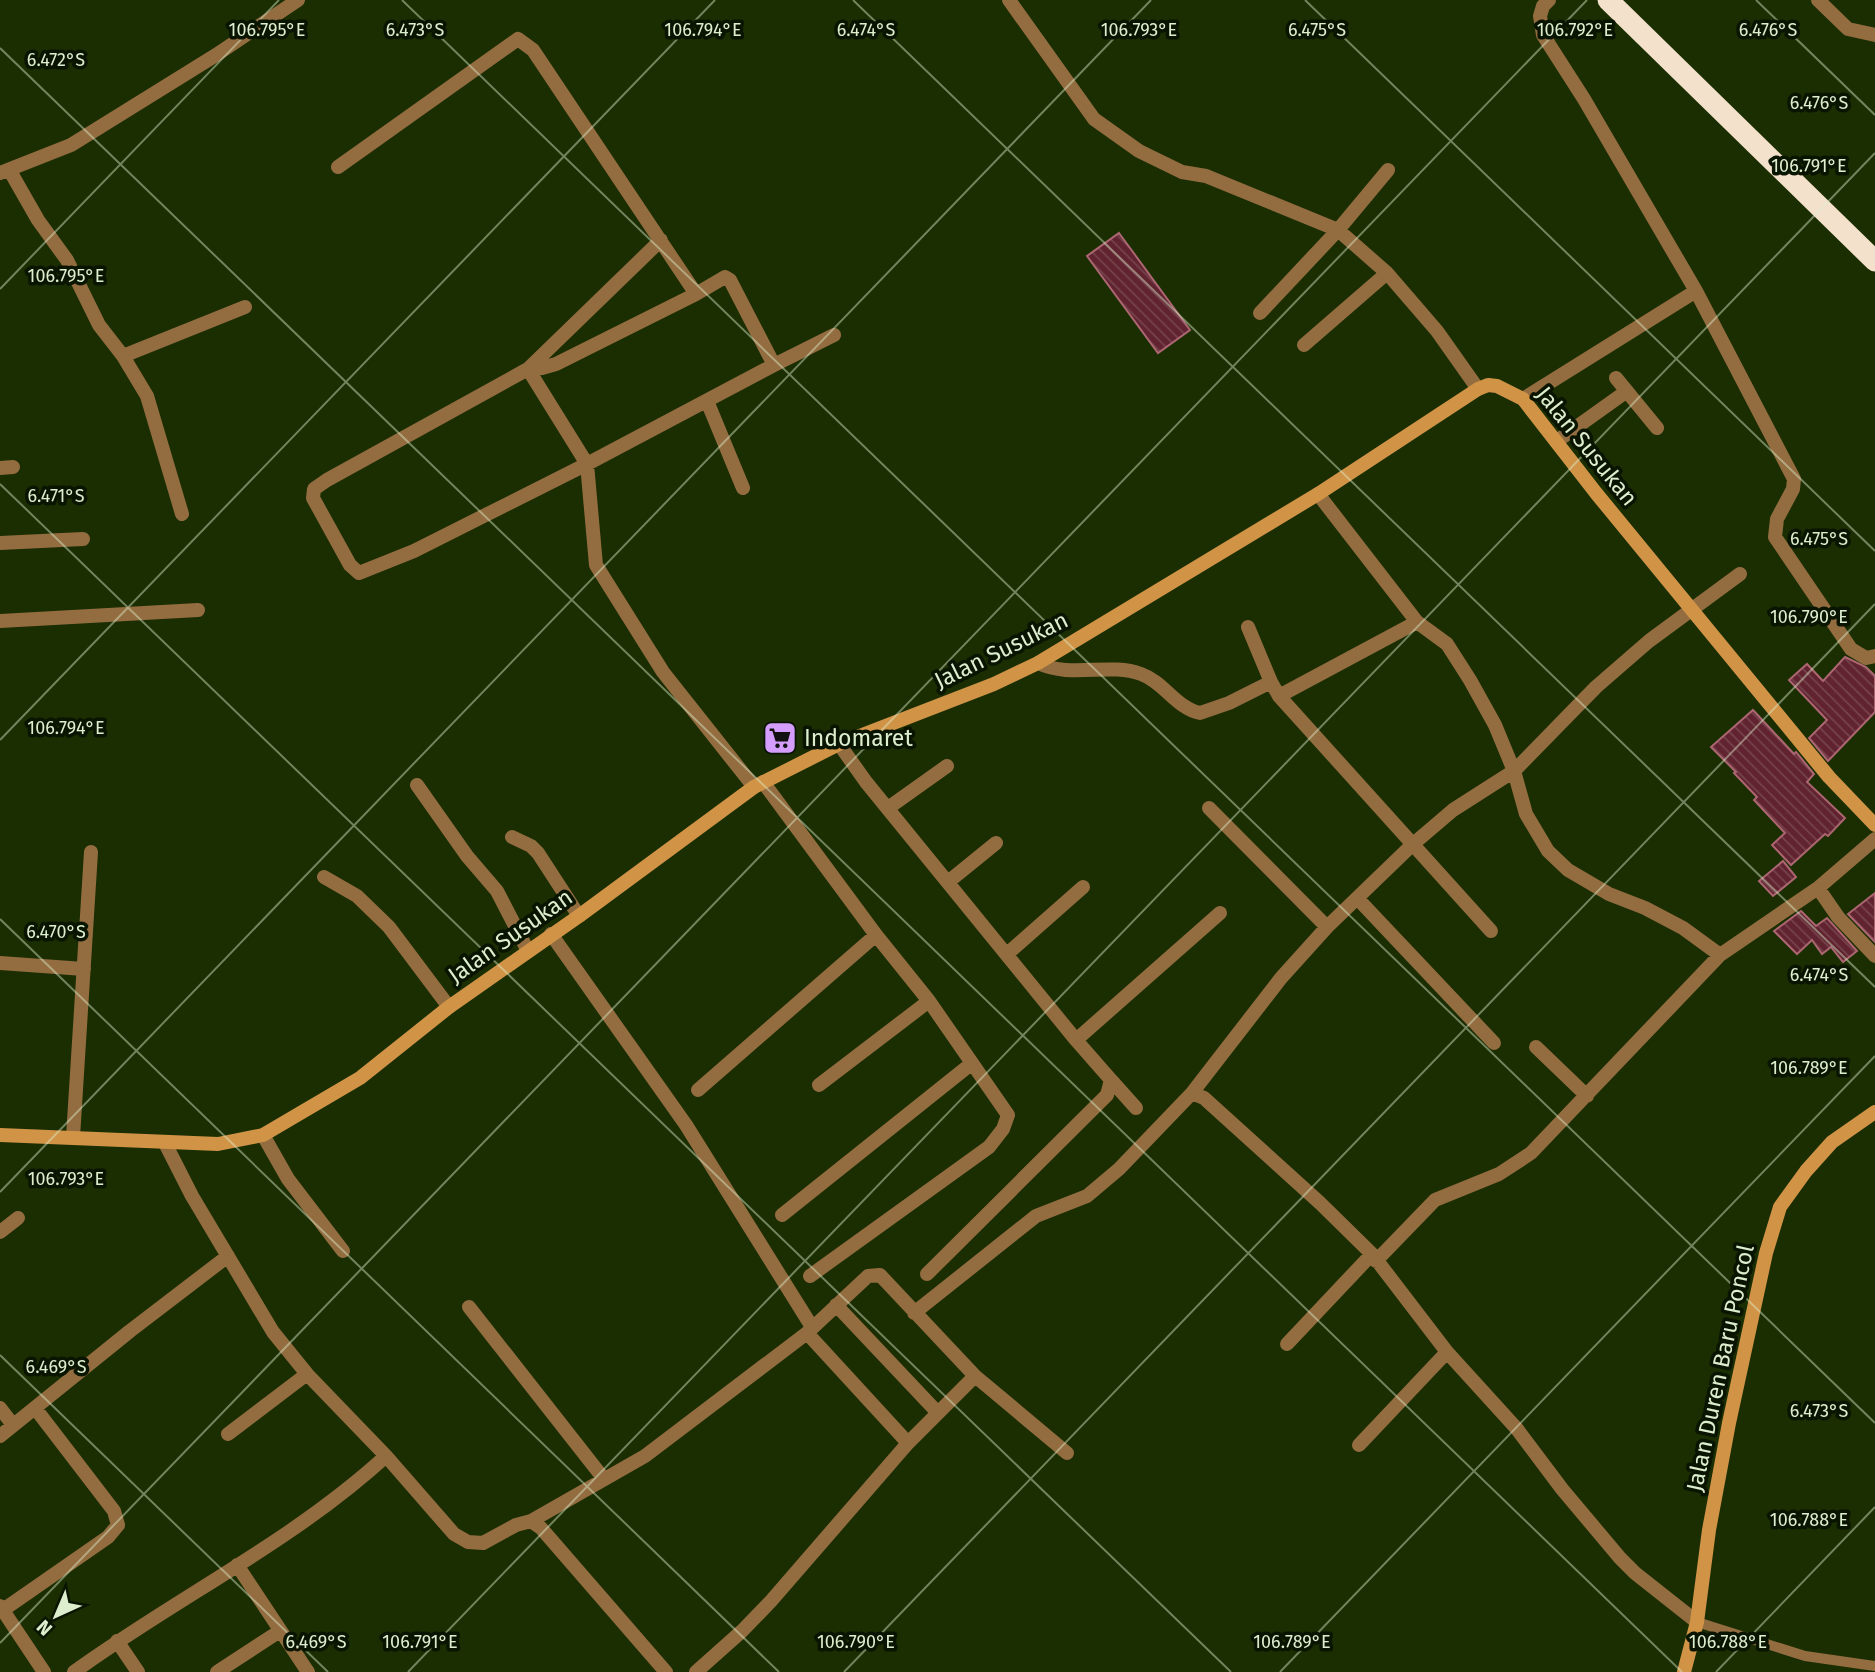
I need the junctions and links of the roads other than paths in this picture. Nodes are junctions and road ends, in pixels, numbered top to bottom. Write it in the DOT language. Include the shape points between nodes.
graph roads {
  1 [pos="298,0"];
  2 [pos="1009,0"];
  3 [pos="1549,0"];
  4 [pos="1608,0"];
  5 [pos="1818,0"];
  6 [pos="1875,35"];
  7 [pos="338,167"];
  8 [pos="1388,170"];
  9 [pos="5,172"];
  10 [pos="1338,230"];
  11 [pos="661,240"];
  12 [pos="1875,261"];
  13 [pos="1387,273"];
  14 [pos="1696,291"];
  15 [pos="696,294"];
  16 [pos="245,307"];
  17 [pos="1260,313"];
  18 [pos="834,335"];
  19 [pos="1304,345"];
  20 [pos="123,356"];
  21 [pos="774,365"];
  22 [pos="528,369"];
  23 [pos="1616,378"];
  24 [pos="1478,389"];
  25 [pos="1627,391"];
  26 [pos="1523,399"];
  27 [pos="707,401"];
  28 [pos="1657,428"];
  29 [pos="1557,440"];
  30 [pos="587,464"];
  31 [pos="743,488"];
  32 [pos="1318,494"];
  33 [pos="182,514"];
  34 [pos="83,539"];
  35 [pos="0,543"];
  36 [pos="1740,574"];
  37 [pos="198,610"];
  38 [pos="1692,610"];
  39 [pos="0,621"];
  40 [pos="1417,622"];
  41 [pos="1248,627"];
  42 [pos="1875,656"];
  43 [pos="1038,663"];
  44 [pos="1270,682"];
  45 [pos="1279,696"];
  46 [pos="839,744"];
  47 [pos="947,766"];
  48 [pos="1514,771"];
  49 [pos="759,784"];
  50 [pos="417,785"];
  51 [pos="888,808"];
  52 [pos="1209,808"];
  53 [pos="1875,825"];
  54 [pos="512,837"];
  55 [pos="1875,839"];
  56 [pos="996,843"];
  57 [pos="1412,845"];
  58 [pos="90,852"];
  59 [pos="324,877"];
  60 [pos="948,882"];
  61 [pos="1083,887"];
  62 [pos="1818,888"];
  63 [pos="1357,898"];
  64 [pos="1220,913"];
  65 [pos="579,916"];
  66 [pos="1327,927"];
  67 [pos="1491,932"];
  68 [pos="551,934"];
  69 [pos="876,935"];
  70 [pos="528,951"];
  71 [pos="1007,954"];
  72 [pos="1720,955"];
  73 [pos="1875,956"];
  74 [pos="0,963"];
  75 [pos="84,968"];
  76 [pos="929,1001"];
  77 [pos="449,1007"];
  78 [pos="1076,1040"];
  79 [pos="1494,1042"];
  80 [pos="1536,1047"];
  81 [pos="971,1064"];
  82 [pos="1111,1080"];
  83 [pos="819,1085"];
  84 [pos="698,1090"];
  85 [pos="1192,1093"];
  86 [pos="1587,1096"];
  87 [pos="1136,1108"];
  88 [pos="1875,1112"];
  89 [pos="0,1135"];
  90 [pos="263,1135"];
  91 [pos="73,1137"];
  92 [pos="165,1143"];
  93 [pos="782,1215"];
  94 [pos="18,1218"];
  95 [pos="0,1232"];
  96 [pos="343,1251"];
  97 [pos="228,1256"];
  98 [pos="1374,1257"];
  99 [pos="927,1274"];
  100 [pos="810,1276"];
  101 [pos="835,1305"];
  102 [pos="470,1307"];
  103 [pos="914,1313"];
  104 [pos="809,1330"];
  105 [pos="1287,1344"];
  106 [pos="1447,1352"];
  107 [pos="307,1374"];
  108 [pos="975,1376"];
  109 [pos="0,1408"];
  110 [pos="35,1408"];
  111 [pos="938,1413"];
  112 [pos="13,1425"];
  113 [pos="228,1434"];
  114 [pos="0,1436"];
  115 [pos="908,1443"];
  116 [pos="1359,1445"];
  117 [pos="1067,1453"];
  118 [pos="386,1456"];
  119 [pos="604,1479"];
  120 [pos="531,1521"];
  121 [pos="237,1565"];
  122 [pos="2,1608"];
  123 [pos="1697,1622"];
  124 [pos="280,1631"];
  125 [pos="117,1641"];
  126 [pos="1875,1666"];
  127 [pos="44,1672"];
  128 [pos="74,1672"];
  129 [pos="138,1672"];
  130 [pos="217,1672"];
  131 [pos="308,1672"];
  132 [pos="667,1672"];
  133 [pos="696,1672"];
  134 [pos="1684,1672"];
  1 -- 9 [label="street" via="71,145"];
  2 -- 10 [label="street" via="1094,119 1139,151 1182,172 1206,176"];
  3 -- 14 [label="street" via="1540,16 1542,34"];
  4 -- 12 [label="highway"];
  5 -- 6 [label="street" via="1848,29"];
  7 -- 11 [label="street" via="518,39 533,50"];
  8 -- 10 [label="street"];
  9 -- 20 [label="street" via="66,260 99,325"];
  10 -- 13 [label="street"];
  10 -- 17 [label="street"];
  11 -- 15 [label="street"];
  11 -- 22 [label="street"];
  13 -- 19 [label="street"];
  13 -- 24 [label="street" via="1437,331"];
  14 -- 26 [label="street"];
  14 -- 42 [label="street" via="1794,479 1777,519 1775,537 1851,649 1866,659"];
  15 -- 21 [label="street" via="728,277"];
  15 -- 22 [label="street" via="556,364"];
  16 -- 20 [label="street"];
  18 -- 21 [label="street"];
  20 -- 33 [label="street" via="147,396"];
  21 -- 27 [label="street"];
  22 -- 30 [label="street"];
  22 -- 30 [label="street" via="314,489 313,498 350,565 359,573 414,551"];
  23 -- 25 [label="street"];
  24 -- 26 [label="street, Jalan Susukan" via="1497,386"];
  24 -- 32 [label="street, Jalan Susukan"];
  25 -- 28 [label="street"];
  25 -- 29 [label="street"];
  26 -- 29 [label="street, Jalan Susukan"];
  27 -- 30 [label="street"];
  27 -- 31 [label="street"];
  29 -- 38 [label="street, Jalan Susukan"];
  30 -- 49 [label="street" via="596,565 663,671"];
  32 -- 40 [label="street"];
  32 -- 43 [label="street, Jalan Susukan"];
  34 -- 35 [label="street"];
  36 -- 38 [label="street"];
  37 -- 39 [label="street"];
  38 -- 48 [label="street" via="1596,687"];
  38 -- 53 [label="street, Jalan Susukan" via="1829,777"];
  40 -- 45 [label="street"];
  40 -- 48 [label="street" via="1447,645 1470,680"];
  41 -- 44 [label="street"];
  43 -- 44 [label="street" via="1061,671 1143,674 1200,713"];
  43 -- 46 [label="street, Jalan Susukan"];
  44 -- 45 [label="street"];
  45 -- 57 [label="street"];
  46 -- 49 [label="street, Jalan Susukan"];
  46 -- 51 [label="street"];
  47 -- 51 [label="street"];
  48 -- 57 [label="street" via="1453,810"];
  48 -- 72 [label="street" via="1526,814 1548,851 1568,870 1684,928"];
  49 -- 65 [label="street, Jalan Susukan"];
  49 -- 69 [label="street"];
  50 -- 70 [label="street" via="497,891"];
  51 -- 60 [label="street"];
  52 -- 66 [label="street"];
  54 -- 65 [label="street" via="538,853"];
  55 -- 62 [label="street"];
  56 -- 60 [label="street"];
  57 -- 63 [label="street"];
  57 -- 67 [label="street"];
  58 -- 75 [label="street"];
  59 -- 77 [label="street" via="357,896 389,927"];
  60 -- 71 [label="street"];
  61 -- 71 [label="street"];
  62 -- 72 [label="street"];
  62 -- 73 [label="street"];
  63 -- 66 [label="street"];
  63 -- 79 [label="street"];
  64 -- 78 [label="street"];
  65 -- 68 [label="street, Jalan Susukan"];
  66 -- 85 [label="street" via="1281,978"];
  68 -- 70 [label="street, Jalan Susukan"];
  68 -- 104 [label="street" via="687,1125"];
  69 -- 76 [label="street"];
  69 -- 84 [label="street"];
  70 -- 77 [label="street, Jalan Susukan"];
  71 -- 78 [label="street"];
  72 -- 86 [label="street"];
  74 -- 75 [label="street"];
  75 -- 91 [label="street"];
  76 -- 81 [label="street"];
  76 -- 83 [label="street"];
  77 -- 90 [label="street, Jalan Susukan" via="360,1077"];
  78 -- 82 [label="street"];
  80 -- 86 [label="street"];
  81 -- 93 [label="street"];
  81 -- 100 [label="street" via="1008,1115 1003,1129 989,1147"];
  82 -- 87 [label="street"];
  82 -- 99 [label="street" via="1107,1095"];
  85 -- 98 [label="street" via="1204,1098"];
  85 -- 103 [label="street" via="1087,1196 1036,1216"];
  86 -- 98 [label="street" via="1531,1153 1499,1174 1435,1200"];
  88 -- 123 [label="street, Jalan Duren Baru Poncol" via="1832,1142 1780,1207 1729,1423"];
  89 -- 91 [label="street, Jalan Susukan"];
  90 -- 92 [label="street, Jalan Susukan" via="218,1144"];
  90 -- 96 [label="street" via="288,1179"];
  91 -- 92 [label="street, Jalan Susukan"];
  92 -- 97 [label="street"];
  94 -- 95 [label="street"];
  97 -- 107 [label="street" via="273,1332"];
  97 -- 110 [label="street"];
  98 -- 105 [label="street"];
  98 -- 106 [label="street"];
  101 -- 103 [label="street" via="875,1274"];
  101 -- 104 [label="street"];
  101 -- 111 [label="street"];
  102 -- 119 [label="street"];
  103 -- 108 [label="street"];
  104 -- 115 [label="street"];
  104 -- 119 [label="street" via="645,1456"];
  106 -- 116 [label="street"];
  106 -- 123 [label="street" via="1517,1429 1620,1558"];
  107 -- 113 [label="street"];
  107 -- 118 [label="street"];
  108 -- 111 [label="street"];
  108 -- 117 [label="street"];
  109 -- 112 [label="street"];
  110 -- 112 [label="street"];
  110 -- 122 [label="street" via="114,1511 118,1525 108,1537"];
  111 -- 115 [label="street"];
  112 -- 114 [label="street"];
  115 -- 133 [label="street" via="771,1601"];
  118 -- 120 [label="street" via="454,1534 468,1542 483,1543"];
  118 -- 121 [label="street" via="349,1488"];
  119 -- 120 [label="street"];
  120 -- 132 [label="street"];
  121 -- 124 [label="street"];
  121 -- 125 [label="street"];
  122 -- 127 [label="street"];
  123 -- 126 [label="lane" via="1805,1656"];
  123 -- 134 [label="street, Jalan Duren Baru Poncol"];
  124 -- 130 [label="street"];
  124 -- 131 [label="street"];
  125 -- 128 [label="street"];
  125 -- 129 [label="street"];
}
